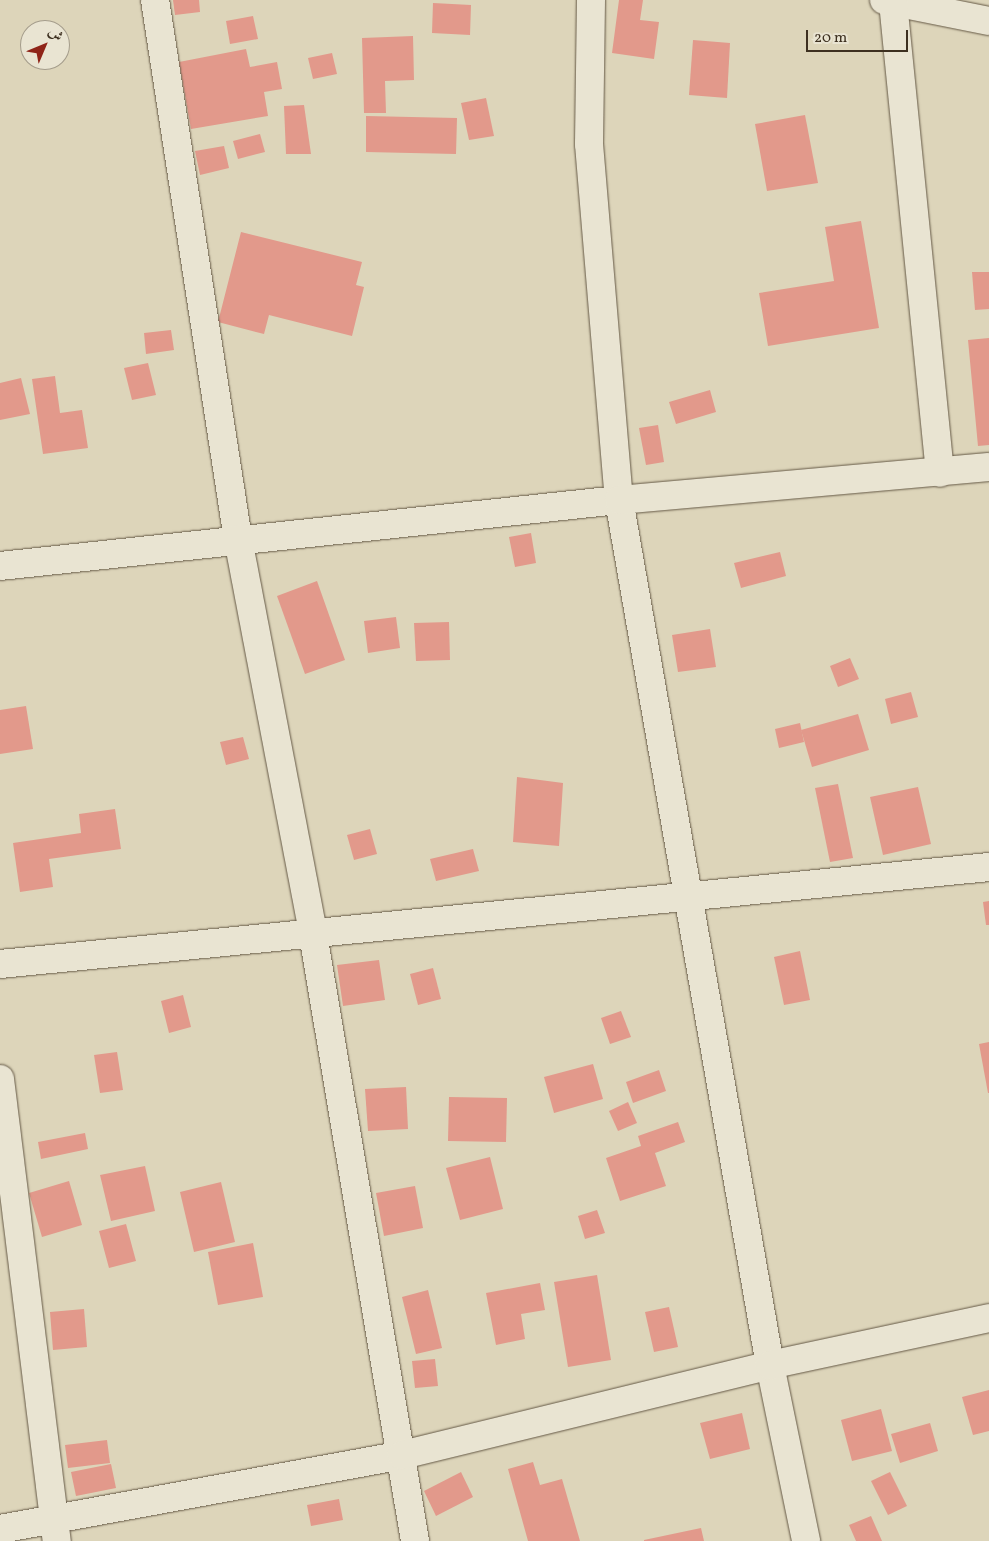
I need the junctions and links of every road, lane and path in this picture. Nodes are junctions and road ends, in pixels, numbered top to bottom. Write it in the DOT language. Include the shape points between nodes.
graph roads {
  1 [pos="154,0"];
  2 [pos="591,0"];
  3 [pos="888,1"];
  4 [pos="989,21"];
  5 [pos="989,467"];
  6 [pos="940,472"];
  7 [pos="619,500"];
  8 [pos="238,539"];
  9 [pos="0,566"];
  10 [pos="989,867"];
  11 [pos="691,899"];
  12 [pos="312,934"];
  13 [pos="0,964"];
  14 [pos="0,1079"];
  15 [pos="989,1318"];
  16 [pos="770,1365"];
  17 [pos="402,1455"];
  18 [pos="0,1529"];
  19 [pos="56,1530"];
  20 [pos="415,1541"];
  21 [pos="806,1541"];
  1 -- 8 [label="street"];
  2 -- 7 [label="street" via="589,144"];
  3 -- 4 [label="street"];
  3 -- 6 [label="street"];
  5 -- 6 [label="street"];
  6 -- 7 [label="street"];
  7 -- 8 [label="street"];
  7 -- 11 [label="street"];
  8 -- 9 [label="street"];
  8 -- 12 [label="street"];
  10 -- 11 [label="street"];
  11 -- 12 [label="street"];
  11 -- 16 [label="street"];
  12 -- 13 [label="street"];
  12 -- 17 [label="street"];
  14 -- 19 [label="street"];
  15 -- 16 [label="street"];
  16 -- 17 [label="street"];
  16 -- 21 [label="street"];
  17 -- 19 [label="street"];
  17 -- 20 [label="street"];
  18 -- 19 [label="street"];
}
